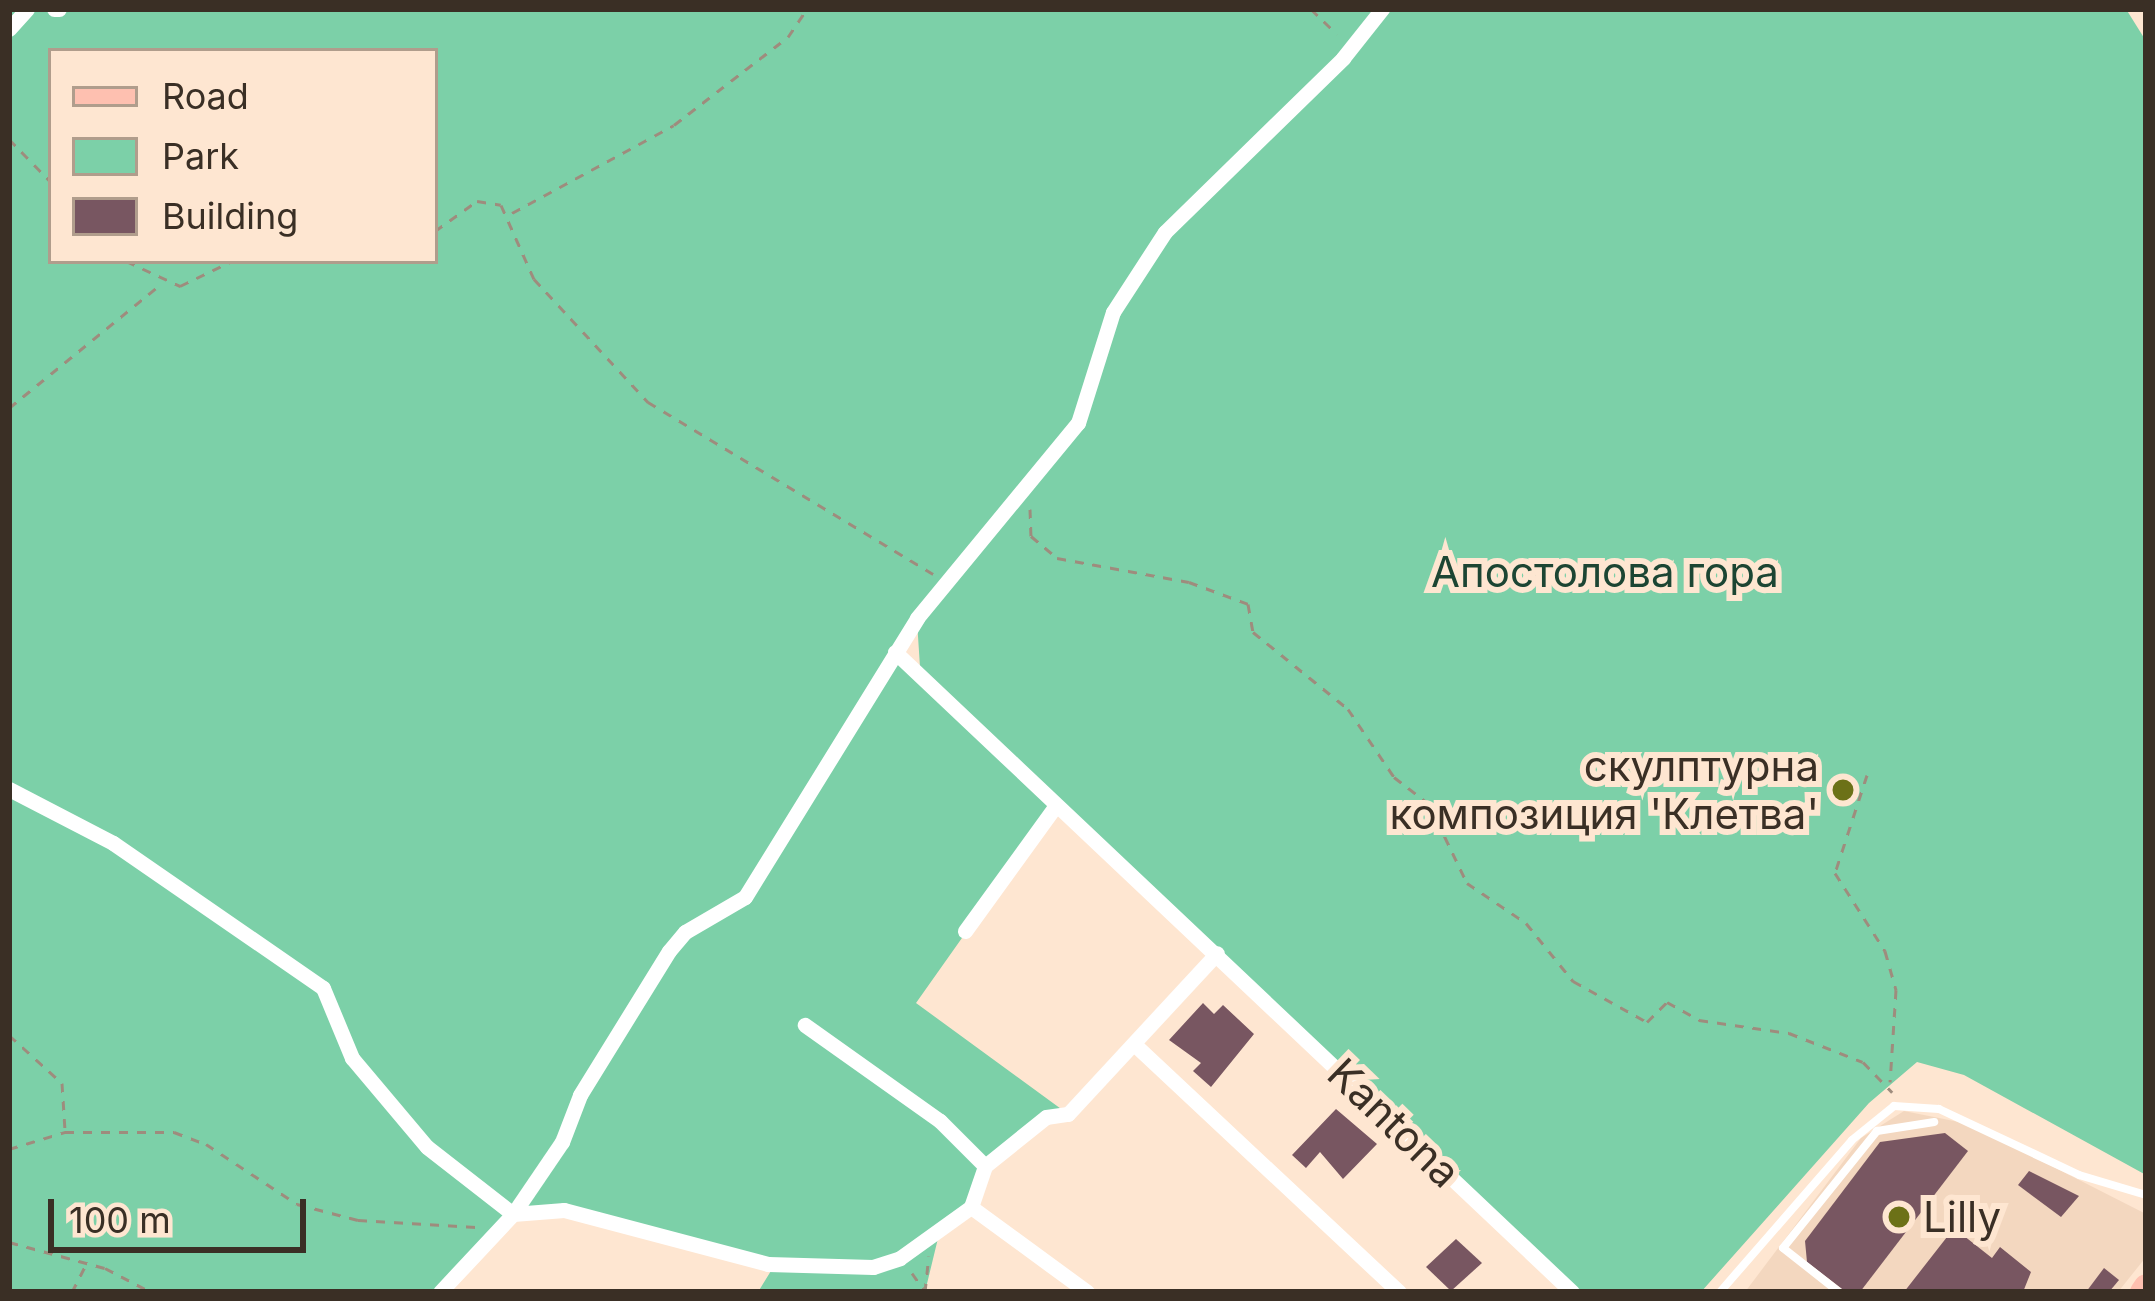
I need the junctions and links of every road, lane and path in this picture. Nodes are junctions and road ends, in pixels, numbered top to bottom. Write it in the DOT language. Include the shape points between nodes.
graph roads {
  1 [pos="27,9"];
  2 [pos="807,9"];
  3 [pos="1311,9"];
  4 [pos="1382,9"];
  5 [pos="9,29"];
  6 [pos="1343,58"];
  7 [pos="9,139"];
  8 [pos="48,179"];
  9 [pos="510,214"];
  10 [pos="438,229"];
  11 [pos="130,264"];
  12 [pos="228,264"];
  13 [pos="161,284"];
  14 [pos="9,408"];
  15 [pos="1032,481"];
  16 [pos="944,582"];
  17 [pos="896,652"];
  18 [pos="1867,775"];
  19 [pos="9,789"];
  20 [pos="1054,808"];
  21 [pos="965,931"];
  22 [pos="1216,953"];
  23 [pos="805,1025"];
  24 [pos="9,1035"];
  25 [pos="1134,1044"];
  26 [pos="1890,1084"];
  27 [pos="1894,1106"];
  28 [pos="1934,1122"];
  29 [pos="65,1132"];
  30 [pos="9,1149"];
  31 [pos="985,1166"];
  32 [pos="2146,1195"];
  33 [pos="971,1207"];
  34 [pos="508,1221"];
  35 [pos="941,1226"];
  36 [pos="9,1242"];
  37 [pos="900,1258"];
  38 [pos="86,1264"];
  39 [pos="72,1292"];
  40 [pos="151,1292"];
  41 [pos="440,1292"];
  42 [pos="925,1292"];
  43 [pos="1087,1292"];
  44 [pos="1399,1292"];
  45 [pos="1572,1292"];
  46 [pos="1720,1292"];
  47 [pos="1839,1292"];
  1 -- 5 [label="street"];
  2 -- 9 [label="path" via="788,37 674,125"];
  3 -- 6 [label="path" via="1342,39"];
  4 -- 6 [label="street"];
  6 -- 15 [label="street" via="1165,232 1113,312 1089,406"];
  7 -- 8 [label="path"];
  9 -- 10 [label="path" via="490,199 477,201"];
  9 -- 16 [label="path" via="533,279 648,402"];
  11 -- 13 [label="path"];
  12 -- 13 [label="path" via="200,283"];
  13 -- 14 [label="path"];
  15 -- 16 [label="street"];
  15 -- 26 [label="path" via="1028,527 1051,555 1249,604 1252,632 1348,709 1394,777 1429,805 1468,883 1526,923 1573,981 1647,1022 1667,1002 1699,1020 1789,1033 1863,1062"];
  16 -- 17 [label="street"];
  17 -- 20 [label="street, Kantona"];
  17 -- 34 [label="street" via="745,896 685,932 669,951"];
  18 -- 26 [label="path" via="1835,873 1885,951 1896,990"];
  19 -- 34 [label="street" via="112,843 323,988 352,1058"];
  20 -- 21 [label="street"];
  20 -- 22 [label="street, Kantona"];
  22 -- 25 [label="street"];
  22 -- 45 [label="street, Kantona"];
  23 -- 31 [label="street" via="940,1121"];
  24 -- 29 [label="path" via="62,1083"];
  25 -- 31 [label="street" via="1068,1114 1046,1117"];
  25 -- 44 [label="street"];
  26 -- 27 [label="path"];
  27 -- 32 [label="lane" via="1939,1109 2079,1175"];
  27 -- 46 [label="lane" via="1852,1140"];
  28 -- 47 [label="lane" via="1877,1131 1783,1248"];
  29 -- 30 [label="path"];
  29 -- 34 [label="path" via="174,1132 297,1204 358,1220"];
  31 -- 33 [label="street"];
  33 -- 35 [label="street"];
  33 -- 43 [label="street"];
  34 -- 37 [label="street" via="564,1210 768,1264 873,1268"];
  34 -- 41 [label="street"];
  35 -- 37 [label="street"];
  35 -- 42 [label="path"];
  36 -- 38 [label="path"];
  37 -- 42 [label="path"];
  38 -- 39 [label="path"];
  38 -- 40 [label="path"];
}
